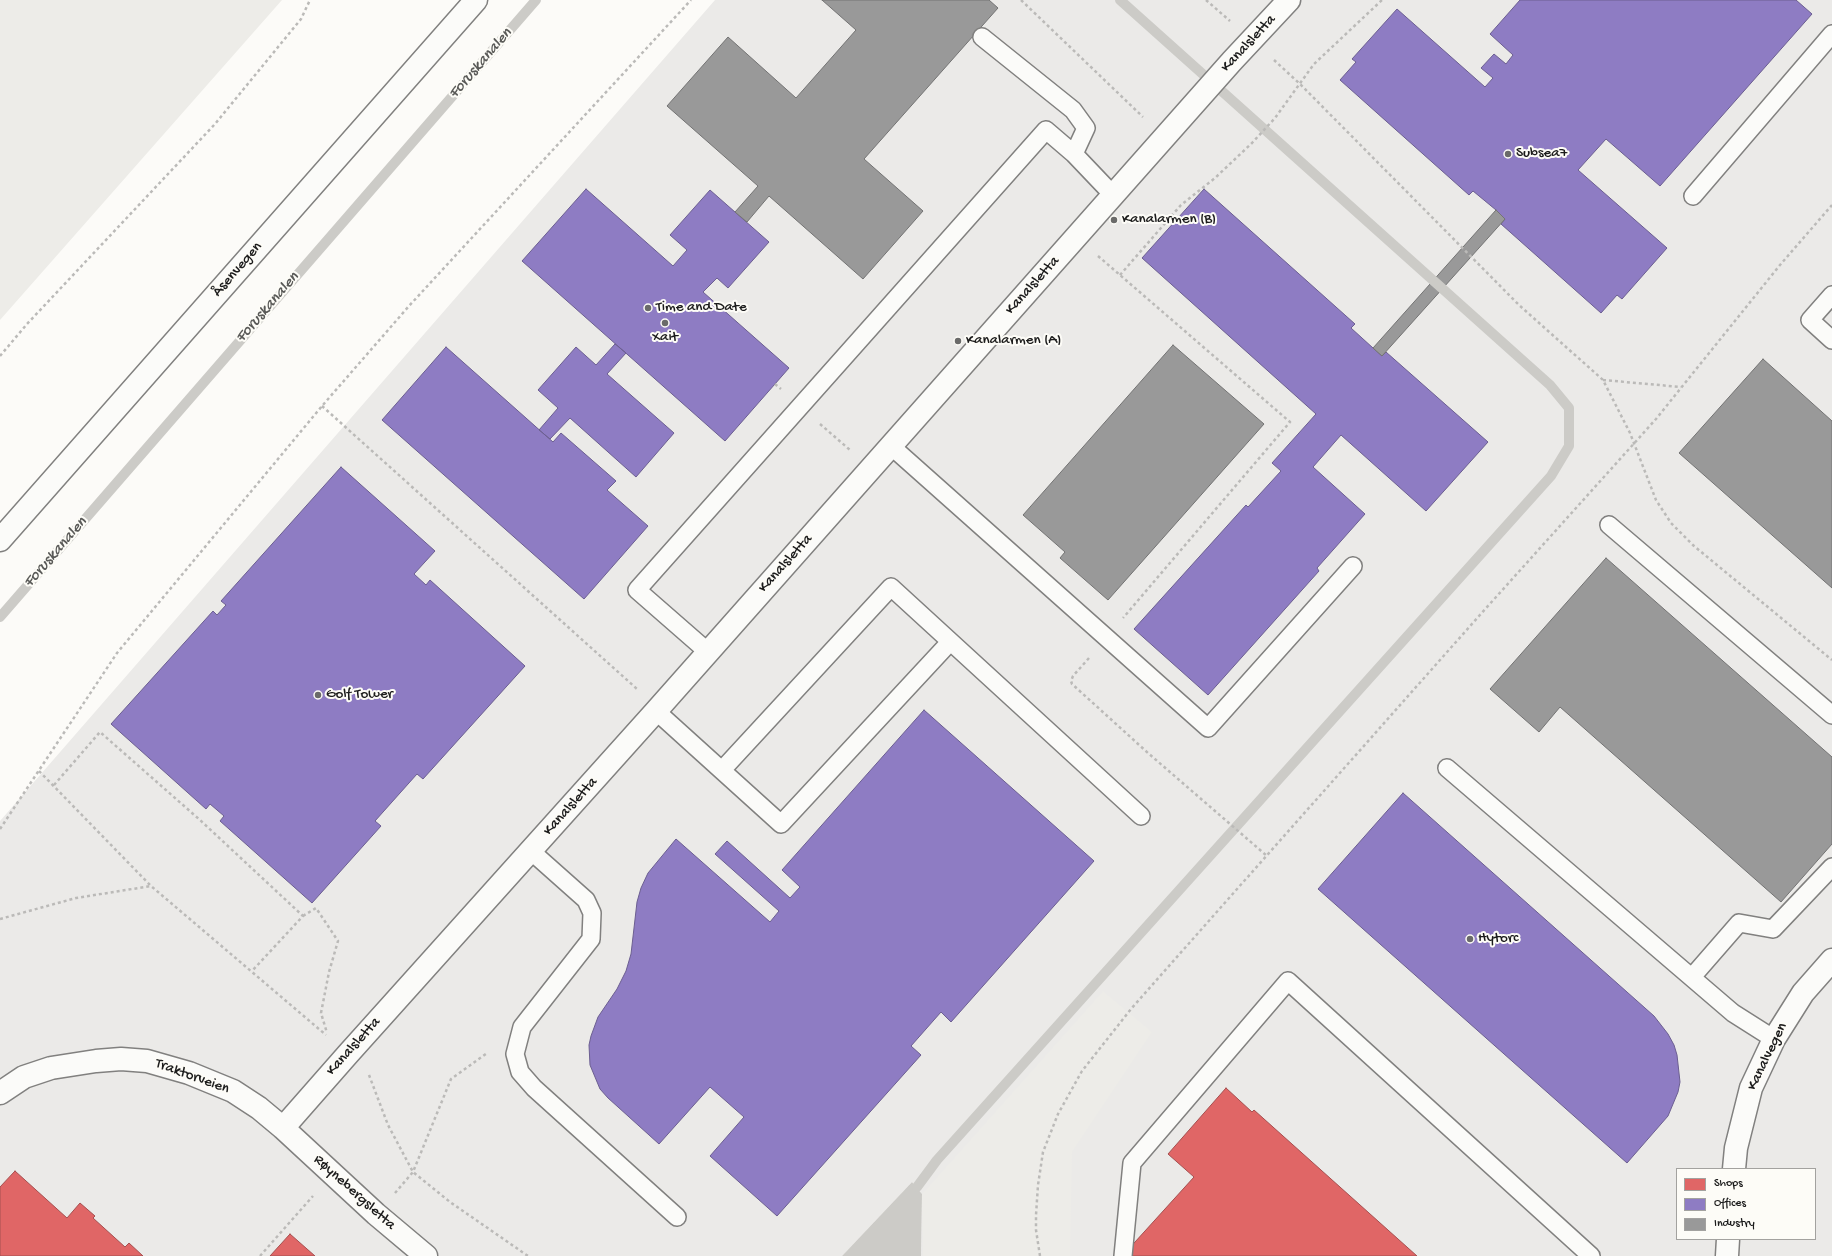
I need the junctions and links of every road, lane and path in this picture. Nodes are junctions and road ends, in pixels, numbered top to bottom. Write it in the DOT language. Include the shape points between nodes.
graph roads {
  1 [pos="310,0"];
  2 [pos="476,0"];
  3 [pos="691,0"];
  4 [pos="1021,0"];
  5 [pos="1206,0"];
  6 [pos="1289,0"];
  7 [pos="1382,0"];
  8 [pos="1232,23"];
  9 [pos="1832,34"];
  10 [pos="982,37"];
  11 [pos="1269,56"];
  12 [pos="1300,84"];
  13 [pos="1146,120"];
  14 [pos="1074,154"];
  15 [pos="1114,196"];
  16 [pos="1693,196"];
  17 [pos="1832,206"];
  18 [pos="1077,238"];
  19 [pos="1120,275"];
  20 [pos="1832,295"];
  21 [pos="1832,340"];
  22 [pos="0,356"];
  23 [pos="1603,380"];
  24 [pos="775,384"];
  25 [pos="1681,387"];
  26 [pos="322,406"];
  27 [pos="800,407"];
  28 [pos="1634,444"];
  29 [pos="891,446"];
  30 [pos="871,468"];
  31 [pos="1609,525"];
  32 [pos="0,540"];
  33 [pos="1353,566"];
  34 [pos="1106,637"];
  35 [pos="950,642"];
  36 [pos="708,652"];
  37 [pos="1832,660"];
  38 [pos="638,689"];
  39 [pos="656,711"];
  40 [pos="1832,716"];
  41 [pos="1447,768"];
  42 [pos="722,770"];
  43 [pos="39,771"];
  44 [pos="54,785"];
  45 [pos="1141,816"];
  46 [pos="0,829"];
  47 [pos="532,852"];
  48 [pos="1267,856"];
  49 [pos="1832,868"];
  50 [pos="151,886"];
  51 [pos="303,916"];
  52 [pos="0,919"];
  53 [pos="1832,960"];
  54 [pos="252,971"];
  55 [pos="1692,977"];
  56 [pos="522,1027"];
  57 [pos="1774,1039"];
  58 [pos="366,1069"];
  59 [pos="0,1093"];
  60 [pos="283,1128"];
  61 [pos="1734,1168"];
  62 [pos="413,1172"];
  63 [pos="314,1194"];
  64 [pos="394,1194"];
  65 [pos="677,1217"];
  66 [pos="1728,1240"];
  67 [pos="260,1256"];
  68 [pos="426,1256"];
  69 [pos="528,1256"];
  70 [pos="1040,1256"];
  71 [pos="1123,1256"];
  72 [pos="1592,1256"];
  73 [pos="1727,1256"];
  1 -- 22 [label="path" via="301,19 214,124"];
  2 -- 32 [label="street, Åsenvegen"];
  3 -- 26 [label="path" via="409,306"];
  4 -- 13 [label="path"];
  5 -- 8 [label="path"];
  6 -- 15 [label="street, Kanalsletta"];
  7 -- 12 [label="path" via="1314,64"];
  9 -- 16 [label="lane"];
  10 -- 14 [label="lane" via="1073,110 1086,128"];
  11 -- 12 [label="path"];
  12 -- 19 [label="path" via="1252,144 1215,178 1181,204"];
  12 -- 23 [label="path" via="1519,305"];
  14 -- 15 [label="lane"];
  14 -- 27 [label="lane" via="1046,130"];
  15 -- 18 [label="street, Kanalsletta"];
  17 -- 25 [label="path" via="1775,271"];
  18 -- 19 [label="path"];
  18 -- 29 [label="street, Kanalsletta"];
  19 -- 34 [label="path" via="1290,422"];
  20 -- 21 [label="lane" via="1810,320"];
  23 -- 25 [label="path"];
  23 -- 28 [label="path"];
  24 -- 27 [label="path"];
  25 -- 28 [label="path"];
  26 -- 38 [label="path"];
  26 -- 43 [label="path" via="118,653"];
  27 -- 30 [label="path"];
  27 -- 36 [label="lane" via="636,590"];
  28 -- 37 [label="path" via="1656,500 1671,523 1694,546"];
  28 -- 48 [label="path"];
  29 -- 30 [label="street, Kanalsletta"];
  29 -- 34 [label="lane"];
  30 -- 36 [label="street, Kanalsletta"];
  31 -- 40 [label="lane"];
  33 -- 34 [label="lane" via="1208,728"];
  34 -- 48 [label="path" via="1073,676 1072,684"];
  35 -- 42 [label="lane" via="780,824"];
  35 -- 42 [label="lane" via="891,587"];
  35 -- 45 [label="lane"];
  36 -- 39 [label="street, Kanalsletta"];
  39 -- 42 [label="lane"];
  39 -- 47 [label="street, Kanalsletta"];
  41 -- 55 [label="lane"];
  43 -- 44 [label="path"];
  43 -- 46 [label="path"];
  44 -- 50 [label="path"];
  44 -- 51 [label="path" via="100,732"];
  47 -- 56 [label="lane" via="586,900 592,913 591,939"];
  47 -- 60 [label="street, Kanalsletta"];
  48 -- 70 [label="path" via="1122,1021 1082,1071 1067,1095 1049,1132 1040,1169 1036,1230"];
  49 -- 55 [label="lane" via="1773,929 1739,923"];
  50 -- 52 [label="path" via="76,898"];
  50 -- 54 [label="path"];
  51 -- 54 [label="path"];
  51 -- 54 [label="path" via="316,908 338,941 321,1013 328,1037"];
  53 -- 57 [label="street, Kanalvegen" via="1803,993"];
  55 -- 57 [label="lane" via="1734,1013"];
  56 -- 62 [label="path" via="451,1079"];
  56 -- 65 [label="lane" via="515,1054 520,1072 534,1088"];
  57 -- 61 [label="street, Kanalvegen" via="1751,1088 1736,1148"];
  58 -- 62 [label="path" via="388,1125"];
  59 -- 60 [label="street, Traktorveien" via="24,1077 51,1068 121,1059 147,1061 190,1073 233,1091 260,1108"];
  60 -- 68 [label="street, Røynebergsletta" via="376,1214"];
  62 -- 64 [label="path"];
  62 -- 69 [label="path" via="450,1202"];
  63 -- 67 [label="path"];
  66 -- 73 [label="street"];
  71 -- 72 [label="lane" via="1132,1163 1288,981"];
}
